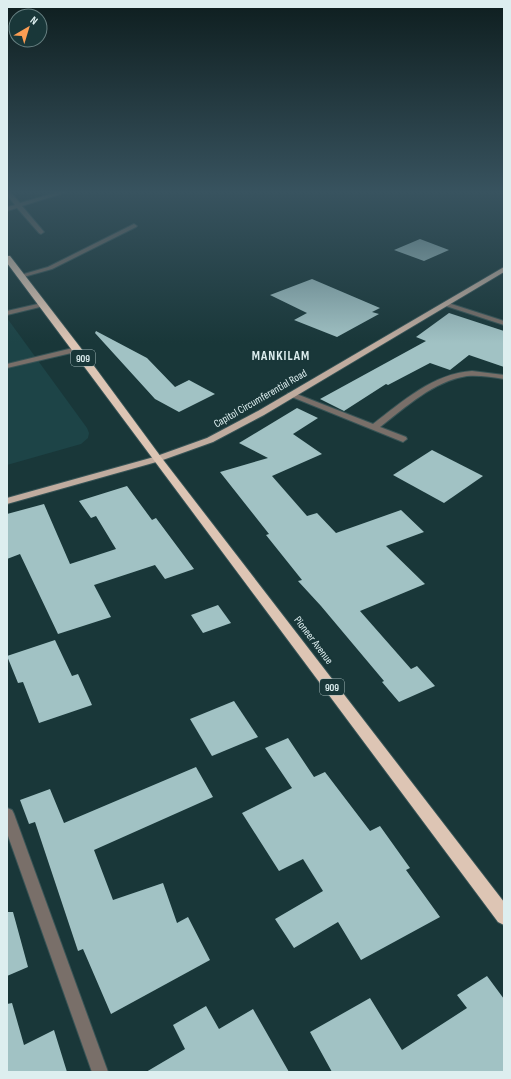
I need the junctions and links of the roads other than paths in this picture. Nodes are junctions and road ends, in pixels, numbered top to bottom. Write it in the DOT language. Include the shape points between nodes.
graph roads {
  1 [pos="101,242"];
  2 [pos="7,258"];
  3 [pos="504,269"];
  4 [pos="20,276"];
  5 [pos="445,304"];
  6 [pos="42,305"];
  7 [pos="7,313"];
  8 [pos="504,323"];
  9 [pos="77,349"];
  10 [pos="7,366"];
  11 [pos="504,377"];
  12 [pos="291,395"];
  13 [pos="374,428"];
  14 [pos="403,439"];
  15 [pos="157,459"];
  16 [pos="7,501"];
  17 [pos="7,814"];
  18 [pos="504,916"];
  19 [pos="100,1072"];
  1 -- 4 [label="street" via="50,268"];
  2 -- 4 [label="highway, 909"];
  3 -- 5 [label="main road, Capitol Circumferential Road"];
  4 -- 6 [label="highway, 909"];
  5 -- 8 [label="street"];
  5 -- 12 [label="main road, Capitol Circumferential Road"];
  6 -- 7 [label="street"];
  6 -- 9 [label="highway, 909"];
  9 -- 10 [label="street"];
  9 -- 15 [label="highway, 909"];
  11 -- 13 [label="street" via="469,374 450,378 417,397"];
  12 -- 13 [label="street"];
  12 -- 15 [label="main road, Capitol Circumferential Road" via="219,436"];
  13 -- 14 [label="street"];
  15 -- 16 [label="main road, Capitol Circumferential Road"];
  15 -- 18 [label="highway, Pioneer Avenue / 909"];
  17 -- 19 [label="street"];
}
